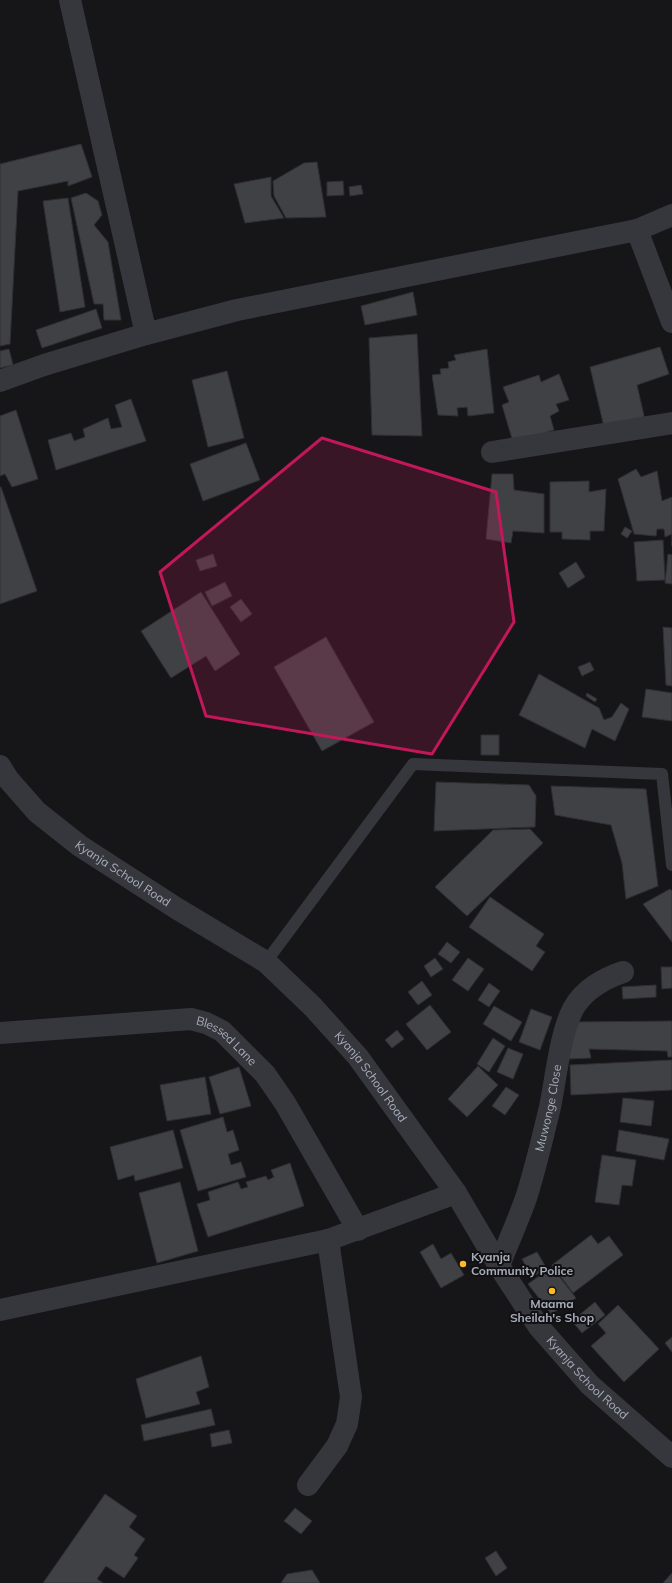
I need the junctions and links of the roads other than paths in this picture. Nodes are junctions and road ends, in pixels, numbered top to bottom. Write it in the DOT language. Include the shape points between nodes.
graph roads {
  1 [pos="70,0"];
  2 [pos="672,215"];
  3 [pos="637,230"];
  4 [pos="672,322"];
  5 [pos="146,334"];
  6 [pos="0,381"];
  7 [pos="672,423"];
  8 [pos="492,452"];
  9 [pos="0,766"];
  10 [pos="672,865"];
  11 [pos="266,962"];
  12 [pos="623,972"];
  13 [pos="0,1033"];
  14 [pos="456,1193"];
  15 [pos="358,1230"];
  16 [pos="328,1240"];
  17 [pos="499,1266"];
  18 [pos="0,1310"];
  19 [pos="672,1457"];
  20 [pos="308,1485"];
  1 -- 5 [label="street"];
  2 -- 3 [label="street"];
  3 -- 4 [label="street"];
  3 -- 5 [label="street" via="237,310"];
  5 -- 6 [label="street"];
  7 -- 8 [label="street"];
  9 -- 11 [label="street, Kyanja School Road" via="37,812 80,846"];
  10 -- 11 [label="lane" via="662,774 413,764"];
  11 -- 14 [label="street, Kyanja School Road" via="313,1007 358,1057"];
  12 -- 17 [label="street, Muwonge Close" via="590,988 573,1009 565,1030 538,1156 526,1196"];
  13 -- 15 [label="street, Blessed Lane" via="191,1019 222,1031 264,1074 285,1103"];
  14 -- 15 [label="street"];
  14 -- 17 [label="street, Kyanja School Road"];
  15 -- 16 [label="street"];
  16 -- 18 [label="street"];
  16 -- 20 [label="street" via="351,1398 347,1424 337,1446"];
  17 -- 19 [label="street, Kyanja School Road" via="539,1327 590,1385"];
}
